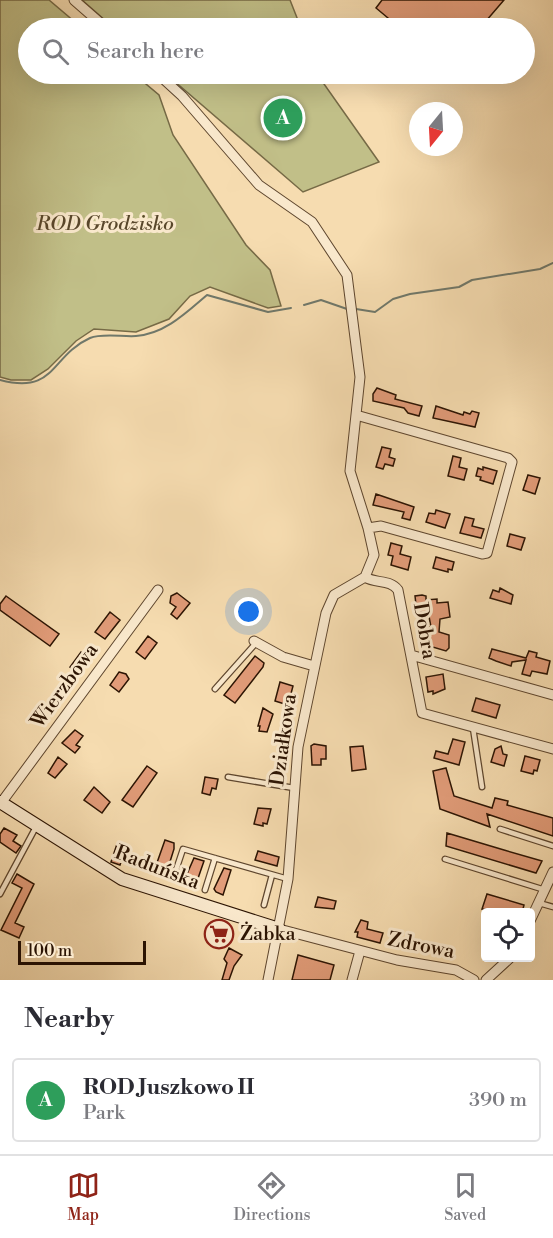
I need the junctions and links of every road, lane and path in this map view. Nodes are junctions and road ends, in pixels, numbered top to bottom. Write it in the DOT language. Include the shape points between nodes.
graph roads {
  1 [pos="74,0"];
  2 [pos="95,18"];
  3 [pos="169,84"];
  4 [pos="356,415"];
  5 [pos="368,528"];
  6 [pos="364,577"];
  7 [pos="158,590"];
  8 [pos="255,642"];
  9 [pos="411,655"];
  10 [pos="314,666"];
  11 [pos="215,689"];
  12 [pos="553,695"];
  13 [pos="473,727"];
  14 [pos="553,749"];
  15 [pos="228,777"];
  16 [pos="482,787"];
  17 [pos="294,788"];
  18 [pos="1,802"];
  19 [pos="37,825"];
  20 [pos="500,829"];
  21 [pos="553,846"];
  22 [pos="215,858"];
  23 [pos="445,860"];
  24 [pos="553,872"];
  25 [pos="272,875"];
  26 [pos="173,879"];
  27 [pos="288,879"];
  28 [pos="205,890"];
  29 [pos="545,890"];
  30 [pos="0,894"];
  31 [pos="539,903"];
  32 [pos="264,905"];
  33 [pos="553,908"];
  34 [pos="535,912"];
  35 [pos="279,929"];
  36 [pos="360,951"];
  37 [pos="505,962"];
  38 [pos="471,979"];
  39 [pos="268,980"];
  40 [pos="352,980"];
  41 [pos="486,980"];
  1 -- 2 [label="street"];
  3 -- 4 [label="street" via="259,185 312,222 344,267 360,377"];
  4 -- 5 [label="street" via="350,471"];
  4 -- 5 [label="street" via="512,462 487,553 381,526"];
  5 -- 6 [label="street" via="374,555"];
  6 -- 9 [label="street, Dobra" via="397,586"];
  6 -- 10 [label="street, Działkowa" via="330,601"];
  7 -- 18 [label="street, Wierzbowa"];
  8 -- 10 [label="street" via="283,657"];
  8 -- 11 [label="lane"];
  9 -- 12 [label="street"];
  9 -- 13 [label="street, Dobra" via="422,713"];
  10 -- 17 [label="street, Działkowa"];
  13 -- 14 [label="street, Dobra"];
  13 -- 16 [label="lane"];
  15 -- 17 [label="lane"];
  17 -- 27 [label="street, Działkowa"];
  18 -- 19 [label="street, Raduńska"];
  19 -- 30 [label="lane"];
  19 -- 35 [label="street, Raduńska" via="122,879"];
  20 -- 21 [label="lane"];
  22 -- 25 [label="lane"];
  22 -- 26 [label="lane" via="183,849"];
  22 -- 28 [label="lane"];
  23 -- 29 [label="lane"];
  24 -- 29 [label="street"];
  25 -- 27 [label="lane"];
  25 -- 32 [label="lane"];
  27 -- 35 [label="street, Działkowa"];
  29 -- 31 [label="street"];
  31 -- 33 [label="lane"];
  31 -- 34 [label="street"];
  35 -- 36 [label="street, Zdrowa"];
  35 -- 39 [label="street, Działkowa"];
  36 -- 38 [label="street, Zdrowa" via="456,970"];
  36 -- 40 [label="street, Zdrowa"];
  37 -- 41 [label="street"];
}
